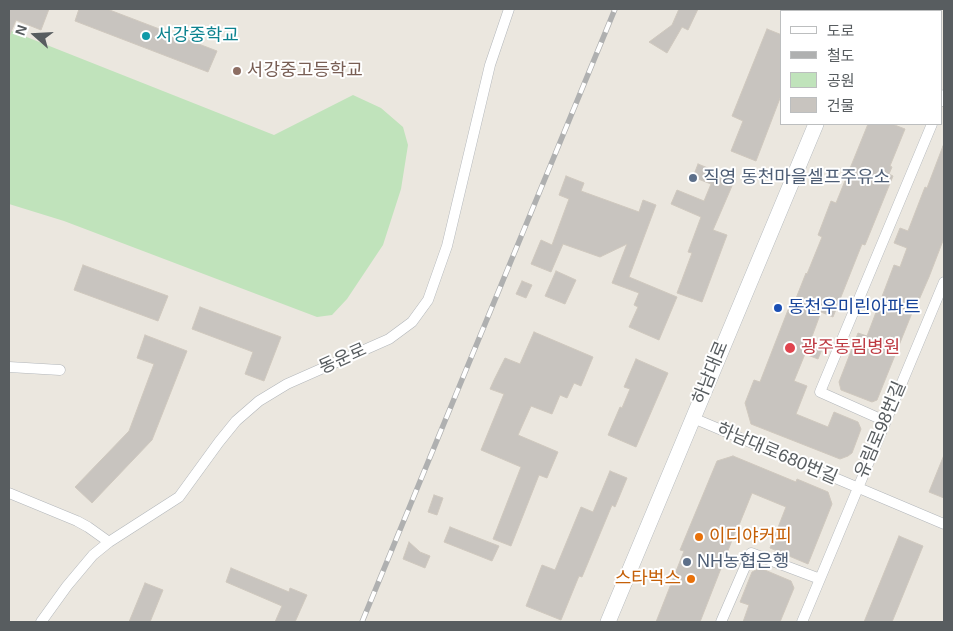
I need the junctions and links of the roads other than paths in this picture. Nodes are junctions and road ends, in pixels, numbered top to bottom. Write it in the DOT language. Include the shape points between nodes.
graph roads {
  1 [pos="509,9"];
  2 [pos="816,125"];
  3 [pos="932,125"];
  4 [pos="944,282"];
  5 [pos="9,367"];
  6 [pos="60,370"];
  7 [pos="693,418"];
  8 [pos="885,421"];
  9 [pos="857,487"];
  10 [pos="9,493"];
  11 [pos="944,524"];
  12 [pos="108,542"];
  13 [pos="820,579"];
  14 [pos="41,622"];
  15 [pos="608,622"];
  16 [pos="721,622"];
  17 [pos="802,622"];
  1 -- 12 [label="street, 동운로" via="490,65 447,246 428,300 412,322 389,339 287,384 260,401 236,421 179,497"];
  2 -- 7 [label="main road, 하남대로"];
  3 -- 8 [label="street" via="820,392"];
  4 -- 8 [label="street, 유림로98번길"];
  5 -- 6 [label="street"];
  7 -- 9 [label="street, 하남대로680번길"];
  7 -- 15 [label="main road, 하남대로"];
  8 -- 9 [label="street, 유림로98번길"];
  9 -- 11 [label="street, 하남대로680번길"];
  9 -- 13 [label="street, 유림로98번길"];
  10 -- 12 [label="street" via="77,521"];
  12 -- 14 [label="street, 동운로" via="67,586"];
  13 -- 16 [label="street" via="751,553"];
  13 -- 17 [label="street, 유림로98번길"];
}
